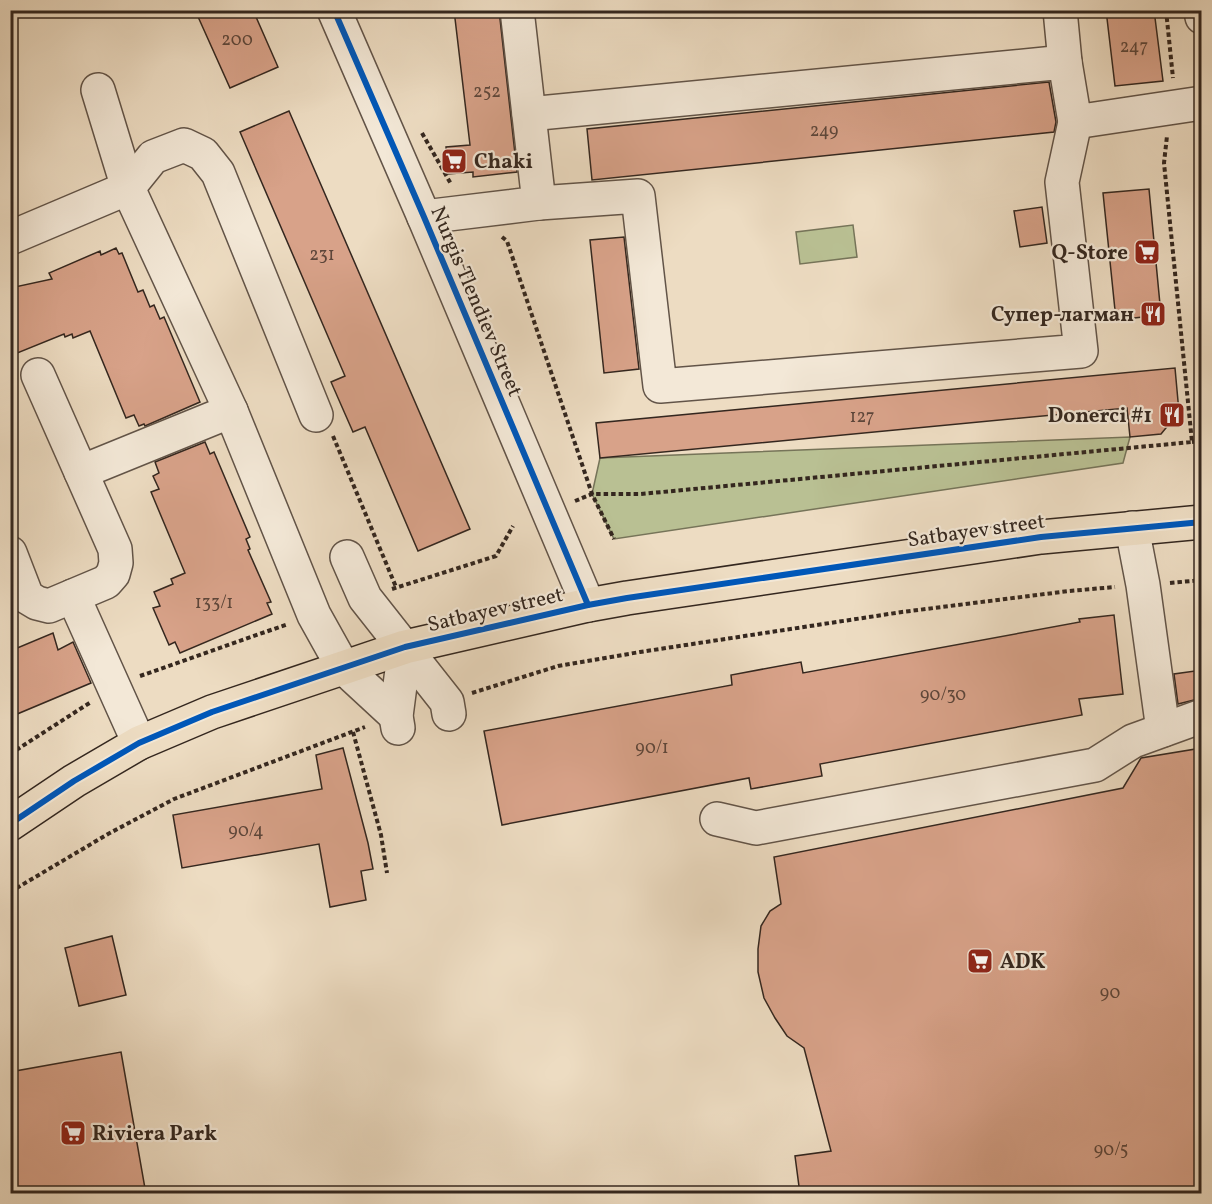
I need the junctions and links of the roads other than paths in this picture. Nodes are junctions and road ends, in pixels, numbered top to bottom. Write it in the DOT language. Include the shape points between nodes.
graph roads {
  1 [pos="334,10"];
  2 [pos="517,10"];
  3 [pos="1060,10"];
  4 [pos="1201,10"];
  5 [pos="1202,17"];
  6 [pos="1065,62"];
  7 [pos="98,90"];
  8 [pos="1202,104"];
  9 [pos="529,114"];
  10 [pos="1076,122"];
  11 [pos="128,188"];
  12 [pos="539,203"];
  13 [pos="424,217"];
  14 [pos="10,238"];
  15 [pos="38,375"];
  16 [pos="231,411"];
  17 [pos="316,415"];
  18 [pos="81,472"];
  19 [pos="1202,522"];
  20 [pos="1132,528"];
  21 [pos="10,553"];
  22 [pos="347,557"];
  23 [pos="72,596"];
  24 [pos="588,605"];
  25 [pos="405,647"];
  26 [pos="343,667"];
  27 [pos="448,708"];
  28 [pos="1202,716"];
  29 [pos="1163,730"];
  30 [pos="139,743"];
  31 [pos="717,819"];
  32 [pos="10,824"];
  1 -- 13 [label="street, Nurgis Tlendiev Street"];
  2 -- 9 [label="street"];
  3 -- 6 [label="street"];
  4 -- 5 [label="street"];
  6 -- 9 [label="street"];
  6 -- 10 [label="street"];
  7 -- 11 [label="street"];
  8 -- 10 [label="street"];
  9 -- 12 [label="street"];
  10 -- 12 [label="street" via="1062,182 1080,351 660,386 638,196"];
  11 -- 14 [label="street"];
  11 -- 16 [label="street"];
  11 -- 17 [label="street" via="153,157 184,145 203,153 218,173"];
  12 -- 13 [label="street"];
  13 -- 24 [label="street, Nurgis Tlendiev Street"];
  15 -- 18 [label="street"];
  16 -- 18 [label="street"];
  16 -- 26 [label="street" via="314,615"];
  18 -- 23 [label="street" via="115,549 116,563 106,582"];
  19 -- 20 [label="main road, Satbayev street"];
  20 -- 24 [label="main road, Satbayev street" via="1041,537"];
  20 -- 29 [label="street"];
  21 -- 23 [label="street" via="27,597 49,606"];
  22 -- 25 [label="street" via="365,598"];
  23 -- 30 [label="street"];
  24 -- 25 [label="main road, Satbayev street"];
  25 -- 26 [label="main road, Satbayev street"];
  25 -- 26 [label="street" via="397,722"];
  25 -- 27 [label="street"];
  26 -- 30 [label="main road, Satbayev street" via="212,712"];
  28 -- 29 [label="street"];
  29 -- 31 [label="street" via="1133,741 1095,765 756,828"];
  30 -- 32 [label="main road, Satbayev street"];
}
